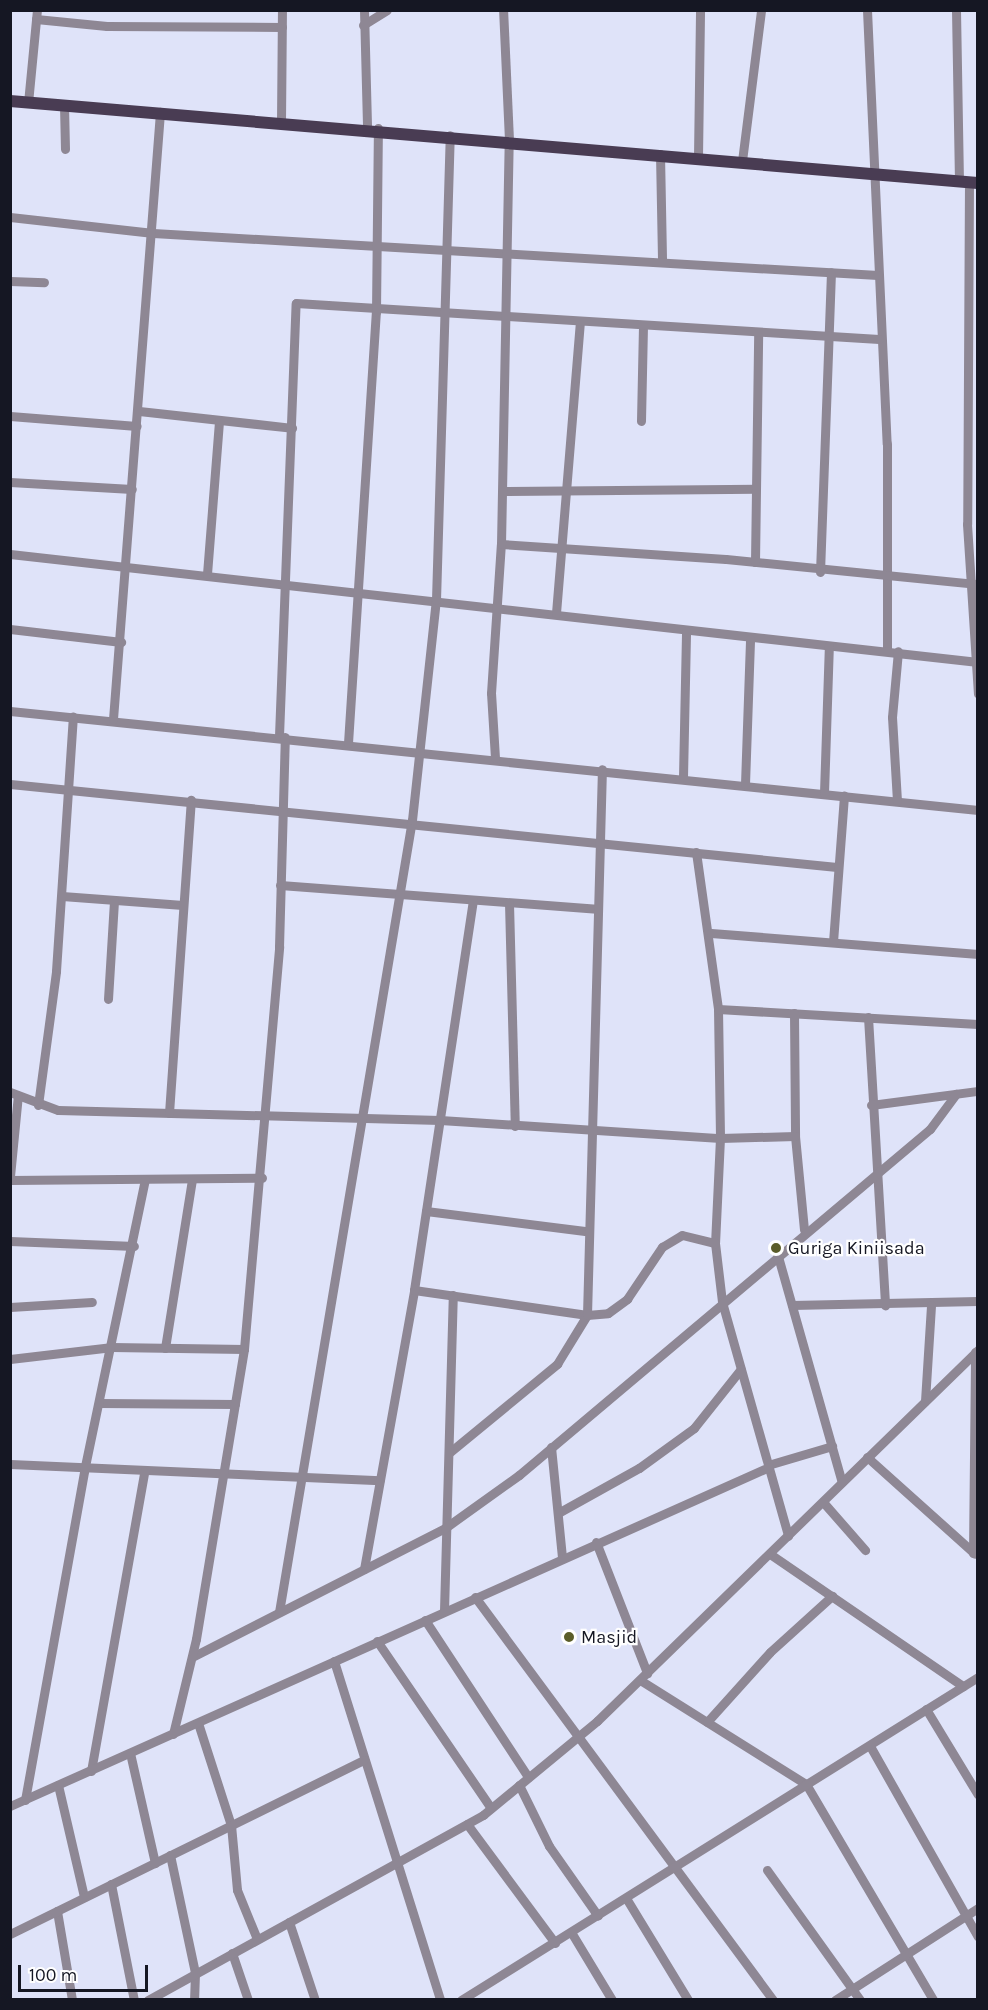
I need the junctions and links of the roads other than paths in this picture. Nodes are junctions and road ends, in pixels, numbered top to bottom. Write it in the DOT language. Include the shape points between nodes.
graph roads {
  1 [pos="282,10"];
  2 [pos="364,10"];
  3 [pos="387,10"];
  4 [pos="503,10"];
  5 [pos="700,10"];
  6 [pos="760,10"];
  7 [pos="867,10"];
  8 [pos="956,10"];
  9 [pos="36,15"];
  10 [pos="363,25"];
  11 [pos="282,27"];
  12 [pos="10,101"];
  13 [pos="28,103"];
  14 [pos="64,105"];
  15 [pos="160,112"];
  16 [pos="281,121"];
  17 [pos="373,128"];
  18 [pos="450,135"];
  19 [pos="509,140"];
  20 [pos="65,149"];
  21 [pos="660,154"];
  22 [pos="698,157"];
  23 [pos="742,161"];
  24 [pos="876,173"];
  25 [pos="968,182"];
  26 [pos="10,217"];
  27 [pos="153,232"];
  28 [pos="373,245"];
  29 [pos="447,250"];
  30 [pos="508,253"];
  31 [pos="662,261"];
  32 [pos="831,272"];
  33 [pos="878,275"];
  34 [pos="10,281"];
  35 [pos="44,282"];
  36 [pos="376,312"];
  37 [pos="445,315"];
  38 [pos="507,319"];
  39 [pos="580,324"];
  40 [pos="643,328"];
  41 [pos="758,334"];
  42 [pos="831,337"];
  43 [pos="879,339"];
  44 [pos="139,411"];
  45 [pos="10,416"];
  46 [pos="219,420"];
  47 [pos="641,421"];
  48 [pos="137,426"];
  49 [pos="292,428"];
  50 [pos="974,459"];
  51 [pos="10,482"];
  52 [pos="132,489"];
  53 [pos="756,489"];
  54 [pos="502,491"];
  55 [pos="568,491"];
  56 [pos="972,524"];
  57 [pos="501,544"];
  58 [pos="564,548"];
  59 [pos="10,554"];
  60 [pos="755,562"];
  61 [pos="126,564"];
  62 [pos="820,572"];
  63 [pos="207,574"];
  64 [pos="884,578"];
  65 [pos="289,584"];
  66 [pos="974,584"];
  67 [pos="362,592"];
  68 [pos="436,600"];
  69 [pos="497,608"];
  70 [pos="556,613"];
  71 [pos="10,629"];
  72 [pos="686,631"];
  73 [pos="750,639"];
  74 [pos="121,642"];
  75 [pos="829,646"];
  76 [pos="887,650"];
  77 [pos="898,651"];
  78 [pos="976,662"];
  79 [pos="978,694"];
  80 [pos="10,711"];
  81 [pos="73,717"];
  82 [pos="113,719"];
  83 [pos="282,736"];
  84 [pos="348,743"];
  85 [pos="419,750"];
  86 [pos="495,758"];
  87 [pos="602,769"];
  88 [pos="683,777"];
  89 [pos="10,784"];
  90 [pos="745,784"];
  91 [pos="68,789"];
  92 [pos="824,793"];
  93 [pos="844,795"];
  94 [pos="191,800"];
  95 [pos="897,801"];
  96 [pos="282,807"];
  97 [pos="978,810"];
  98 [pos="412,820"];
  99 [pos="597,840"];
  100 [pos="696,852"];
  101 [pos="837,867"];
  102 [pos="280,885"];
  103 [pos="62,896"];
  104 [pos="401,896"];
  105 [pos="114,900"];
  106 [pos="473,900"];
  107 [pos="509,903"];
  108 [pos="183,905"];
  109 [pos="596,909"];
  110 [pos="711,933"];
  111 [pos="833,942"];
  112 [pos="978,954"];
  113 [pos="108,999"];
  114 [pos="717,1009"];
  115 [pos="794,1013"];
  116 [pos="868,1017"];
  117 [pos="978,1024"];
  118 [pos="978,1091"];
  119 [pos="14,1093"];
  120 [pos="956,1094"];
  121 [pos="10,1102"];
  122 [pos="38,1105"];
  123 [pos="871,1105"];
  124 [pos="169,1113"];
  125 [pos="264,1115"];
  126 [pos="440,1120"];
  127 [pos="364,1121"];
  128 [pos="515,1126"];
  129 [pos="590,1131"];
  130 [pos="795,1136"];
  131 [pos="720,1138"];
  132 [pos="876,1172"];
  133 [pos="10,1178"];
  134 [pos="262,1178"];
  135 [pos="145,1179"];
  136 [pos="192,1179"];
  137 [pos="426,1211"];
  138 [pos="804,1230"];
  139 [pos="585,1231"];
  140 [pos="10,1241"];
  141 [pos="715,1243"];
  142 [pos="134,1246"];
  143 [pos="777,1253"];
  144 [pos="414,1290"];
  145 [pos="453,1295"];
  146 [pos="978,1301"];
  147 [pos="92,1302"];
  148 [pos="722,1302"];
  149 [pos="792,1305"];
  150 [pos="885,1305"];
  151 [pos="930,1305"];
  152 [pos="10,1307"];
  153 [pos="587,1315"];
  154 [pos="112,1347"];
  155 [pos="165,1348"];
  156 [pos="244,1349"];
  157 [pos="976,1351"];
  158 [pos="10,1359"];
  159 [pos="741,1369"];
  160 [pos="925,1401"];
  161 [pos="99,1403"];
  162 [pos="235,1404"];
  163 [pos="832,1446"];
  164 [pos="551,1447"];
  165 [pos="450,1452"];
  166 [pos="867,1457"];
  167 [pos="10,1464"];
  168 [pos="769,1466"];
  169 [pos="84,1471"];
  170 [pos="144,1472"];
  171 [pos="223,1475"];
  172 [pos="304,1478"];
  173 [pos="380,1480"];
  174 [pos="842,1482"];
  175 [pos="976,1488"];
  176 [pos="823,1502"];
  177 [pos="558,1513"];
  178 [pos="445,1528"];
  179 [pos="788,1536"];
  180 [pos="596,1542"];
  181 [pos="865,1550"];
  182 [pos="770,1554"];
  183 [pos="975,1555"];
  184 [pos="562,1557"];
  185 [pos="364,1569"];
  186 [pos="832,1596"];
  187 [pos="475,1597"];
  188 [pos="444,1611"];
  189 [pos="279,1612"];
  190 [pos="425,1620"];
  191 [pos="377,1641"];
  192 [pos="192,1657"];
  193 [pos="333,1661"];
  194 [pos="643,1676"];
  195 [pos="978,1677"];
  196 [pos="963,1686"];
  197 [pos="926,1709"];
  198 [pos="707,1722"];
  199 [pos="198,1723"];
  200 [pos="173,1734"];
  201 [pos="579,1736"];
  202 [pos="870,1746"];
  203 [pos="129,1753"];
  204 [pos="363,1760"];
  205 [pos="91,1771"];
  206 [pos="528,1777"];
  207 [pos="58,1785"];
  208 [pos="519,1785"];
  209 [pos="806,1785"];
  210 [pos="978,1795"];
  211 [pos="25,1800"];
  212 [pos="10,1806"];
  213 [pos="490,1808"];
  214 [pos="467,1824"];
  215 [pos="231,1826"];
  216 [pos="170,1855"];
  217 [pos="155,1863"];
  218 [pos="675,1867"];
  219 [pos="395,1868"];
  220 [pos="767,1870"];
  221 [pos="111,1884"];
  222 [pos="84,1898"];
  223 [pos="626,1898"];
  224 [pos="978,1908"];
  225 [pos="57,1911"];
  226 [pos="598,1916"];
  227 [pos="966,1916"];
  228 [pos="289,1922"];
  229 [pos="571,1932"];
  230 [pos="10,1934"];
  231 [pos="978,1937"];
  232 [pos="256,1940"];
  233 [pos="555,1942"];
  234 [pos="232,1953"];
  235 [pos="905,1954"];
  236 [pos="195,1973"];
  237 [pos="852,1989"];
  238 [pos="72,2000"];
  239 [pos="134,2000"];
  240 [pos="148,2000"];
  241 [pos="194,2000"];
  242 [pos="248,2000"];
  243 [pos="315,2000"];
  244 [pos="440,2000"];
  245 [pos="461,2000"];
  246 [pos="612,2000"];
  247 [pos="688,2000"];
  248 [pos="773,2000"];
  249 [pos="835,2000"];
  250 [pos="860,2000"];
  251 [pos="933,2000"];
  1 -- 11 [label="street"];
  2 -- 10 [label="street"];
  3 -- 10 [label="street"];
  4 -- 19 [label="street"];
  5 -- 22 [label="street"];
  6 -- 23 [label="street"];
  7 -- 24 [label="street"];
  8 -- 25 [label="street"];
  9 -- 11 [label="street" via="107,26"];
  9 -- 13 [label="street"];
  10 -- 17 [label="street"];
  11 -- 16 [label="street"];
  12 -- 13 [label="main road"];
  13 -- 14 [label="main road"];
  14 -- 15 [label="main road"];
  14 -- 20 [label="street"];
  15 -- 16 [label="main road"];
  15 -- 27 [label="street"];
  16 -- 17 [label="main road"];
  17 -- 18 [label="main road"];
  17 -- 28 [label="street"];
  18 -- 19 [label="main road"];
  18 -- 29 [label="street"];
  19 -- 21 [label="main road"];
  19 -- 30 [label="street"];
  21 -- 22 [label="main road"];
  21 -- 31 [label="street"];
  22 -- 23 [label="main road"];
  23 -- 24 [label="main road"];
  24 -- 25 [label="main road"];
  24 -- 33 [label="street"];
  25 -- 50 [label="street"];
  26 -- 27 [label="street"];
  27 -- 28 [label="street"];
  27 -- 44 [label="street"];
  28 -- 29 [label="street"];
  28 -- 36 [label="street"];
  29 -- 30 [label="street"];
  29 -- 37 [label="street"];
  30 -- 31 [label="street"];
  30 -- 38 [label="street"];
  31 -- 32 [label="street"];
  32 -- 33 [label="street"];
  32 -- 42 [label="street"];
  33 -- 43 [label="street"];
  34 -- 35 [label="street"];
  36 -- 37 [label="street"];
  36 -- 49 [label="street" via="296,303"];
  36 -- 67 [label="street"];
  37 -- 38 [label="street"];
  37 -- 68 [label="street"];
  38 -- 39 [label="street"];
  38 -- 54 [label="street"];
  39 -- 40 [label="street"];
  39 -- 55 [label="street"];
  40 -- 41 [label="street"];
  40 -- 47 [label="street"];
  41 -- 42 [label="street"];
  41 -- 53 [label="street"];
  42 -- 43 [label="street"];
  42 -- 62 [label="street"];
  43 -- 64 [label="street" via="887,444"];
  44 -- 46 [label="street"];
  44 -- 48 [label="street"];
  45 -- 48 [label="street"];
  46 -- 49 [label="street"];
  46 -- 63 [label="street"];
  48 -- 52 [label="street"];
  49 -- 65 [label="street"];
  50 -- 56 [label="street"];
  51 -- 52 [label="street"];
  52 -- 61 [label="street"];
  53 -- 55 [label="street"];
  53 -- 60 [label="street"];
  54 -- 55 [label="street"];
  54 -- 57 [label="street"];
  55 -- 58 [label="street"];
  56 -- 66 [label="street"];
  57 -- 58 [label="street"];
  57 -- 69 [label="street"];
  58 -- 60 [label="street"];
  58 -- 70 [label="street"];
  59 -- 61 [label="street"];
  60 -- 62 [label="street"];
  61 -- 63 [label="street"];
  61 -- 74 [label="street"];
  62 -- 64 [label="street"];
  63 -- 65 [label="street"];
  64 -- 66 [label="street"];
  64 -- 76 [label="street"];
  65 -- 67 [label="street"];
  65 -- 83 [label="street"];
  66 -- 78 [label="street"];
  67 -- 68 [label="street"];
  67 -- 84 [label="street"];
  68 -- 69 [label="street"];
  68 -- 85 [label="street"];
  69 -- 70 [label="street"];
  69 -- 86 [label="street" via="491,693"];
  70 -- 72 [label="street"];
  71 -- 74 [label="street"];
  72 -- 73 [label="street"];
  72 -- 88 [label="street"];
  73 -- 75 [label="street"];
  73 -- 90 [label="street"];
  74 -- 82 [label="street"];
  75 -- 76 [label="street"];
  75 -- 92 [label="street"];
  76 -- 77 [label="street"];
  77 -- 78 [label="street"];
  77 -- 95 [label="street" via="892,717"];
  78 -- 79 [label="street"];
  80 -- 81 [label="street"];
  81 -- 82 [label="street"];
  81 -- 91 [label="street"];
  82 -- 83 [label="street"];
  83 -- 84 [label="street"];
  83 -- 96 [label="street"];
  84 -- 85 [label="street"];
  85 -- 86 [label="street"];
  85 -- 98 [label="street"];
  86 -- 87 [label="street"];
  87 -- 88 [label="street"];
  87 -- 99 [label="street"];
  88 -- 90 [label="street"];
  89 -- 91 [label="street"];
  90 -- 92 [label="street"];
  91 -- 94 [label="street"];
  91 -- 103 [label="street"];
  92 -- 93 [label="street"];
  93 -- 95 [label="street"];
  93 -- 101 [label="street"];
  94 -- 96 [label="street"];
  94 -- 108 [label="street"];
  95 -- 97 [label="street"];
  96 -- 98 [label="street"];
  96 -- 102 [label="street"];
  98 -- 99 [label="street"];
  98 -- 104 [label="street"];
  99 -- 100 [label="street"];
  99 -- 109 [label="street"];
  100 -- 101 [label="street"];
  100 -- 110 [label="street"];
  101 -- 111 [label="street"];
  102 -- 104 [label="street"];
  102 -- 125 [label="street"];
  103 -- 105 [label="street"];
  103 -- 122 [label="street"];
  104 -- 106 [label="street"];
  104 -- 127 [label="street"];
  105 -- 108 [label="street"];
  105 -- 113 [label="street"];
  106 -- 107 [label="street"];
  106 -- 126 [label="street"];
  107 -- 109 [label="street"];
  107 -- 128 [label="street"];
  108 -- 124 [label="street"];
  109 -- 129 [label="street"];
  110 -- 111 [label="street"];
  110 -- 114 [label="street"];
  111 -- 112 [label="street"];
  114 -- 115 [label="street"];
  114 -- 131 [label="street"];
  115 -- 116 [label="street"];
  115 -- 130 [label="street"];
  116 -- 117 [label="street"];
  116 -- 123 [label="street"];
  118 -- 120 [label="street"];
  119 -- 121 [label="street"];
  119 -- 122 [label="street"];
  119 -- 133 [label="street"];
  120 -- 123 [label="street"];
  120 -- 132 [label="street" via="930,1129"];
  122 -- 124 [label="street" via="58,1110"];
  123 -- 132 [label="street"];
  124 -- 125 [label="street"];
  125 -- 127 [label="street"];
  125 -- 134 [label="street"];
  126 -- 127 [label="street"];
  126 -- 128 [label="street"];
  126 -- 137 [label="street"];
  127 -- 172 [label="street" via="325,1322"];
  128 -- 129 [label="street"];
  129 -- 131 [label="street"];
  129 -- 139 [label="street"];
  130 -- 131 [label="street"];
  130 -- 138 [label="street"];
  131 -- 141 [label="street"];
  132 -- 138 [label="street"];
  132 -- 150 [label="street"];
  133 -- 135 [label="street"];
  134 -- 136 [label="street"];
  134 -- 156 [label="street"];
  135 -- 136 [label="street"];
  135 -- 142 [label="street"];
  136 -- 155 [label="street"];
  137 -- 139 [label="street"];
  137 -- 144 [label="street"];
  138 -- 143 [label="street"];
  139 -- 153 [label="street"];
  140 -- 142 [label="street"];
  141 -- 148 [label="street"];
  141 -- 153 [label="street" via="682,1235 662,1247 627,1299 608,1313"];
  142 -- 154 [label="street"];
  143 -- 148 [label="street"];
  143 -- 149 [label="street"];
  144 -- 145 [label="street"];
  144 -- 173 [label="street"];
  145 -- 153 [label="street"];
  145 -- 165 [label="street"];
  146 -- 151 [label="street"];
  147 -- 152 [label="street"];
  148 -- 159 [label="street"];
  148 -- 164 [label="street"];
  149 -- 150 [label="street"];
  149 -- 163 [label="street"];
  150 -- 151 [label="street"];
  151 -- 160 [label="street"];
  153 -- 165 [label="street" via="557,1364"];
  154 -- 155 [label="street"];
  154 -- 158 [label="street"];
  154 -- 161 [label="street"];
  155 -- 156 [label="street"];
  156 -- 162 [label="street"];
  157 -- 160 [label="street"];
  157 -- 175 [label="street"];
  159 -- 168 [label="street"];
  159 -- 177 [label="street" via="694,1428 639,1468"];
  160 -- 166 [label="street"];
  161 -- 162 [label="street"];
  161 -- 169 [label="street"];
  162 -- 171 [label="street"];
  163 -- 168 [label="street"];
  163 -- 174 [label="street"];
  164 -- 177 [label="street"];
  164 -- 178 [label="street"];
  165 -- 178 [label="street"];
  166 -- 174 [label="street"];
  166 -- 183 [label="street"];
  167 -- 169 [label="street"];
  168 -- 179 [label="street"];
  168 -- 180 [label="street"];
  169 -- 170 [label="street"];
  169 -- 211 [label="street"];
  170 -- 171 [label="street"];
  170 -- 205 [label="street"];
  171 -- 172 [label="street"];
  171 -- 192 [label="street"];
  172 -- 173 [label="street"];
  172 -- 189 [label="street"];
  173 -- 185 [label="street"];
  174 -- 176 [label="street"];
  175 -- 183 [label="street"];
  176 -- 179 [label="street"];
  176 -- 181 [label="street"];
  177 -- 184 [label="street"];
  178 -- 185 [label="street"];
  178 -- 188 [label="street"];
  179 -- 182 [label="street"];
  180 -- 184 [label="street"];
  180 -- 194 [label="street"];
  182 -- 186 [label="street"];
  182 -- 194 [label="street"];
  184 -- 187 [label="street"];
  185 -- 189 [label="street"];
  186 -- 196 [label="street"];
  186 -- 198 [label="street" via="770,1652"];
  187 -- 188 [label="street"];
  187 -- 201 [label="street"];
  188 -- 190 [label="street"];
  189 -- 192 [label="street"];
  190 -- 191 [label="street"];
  190 -- 206 [label="street"];
  191 -- 193 [label="street"];
  191 -- 213 [label="street"];
  192 -- 200 [label="street"];
  193 -- 199 [label="street"];
  193 -- 204 [label="street"];
  194 -- 198 [label="street"];
  194 -- 201 [label="street"];
  195 -- 196 [label="street"];
  196 -- 197 [label="street"];
  197 -- 202 [label="street"];
  197 -- 210 [label="street"];
  198 -- 209 [label="street"];
  199 -- 200 [label="street"];
  199 -- 215 [label="street"];
  200 -- 203 [label="street"];
  201 -- 206 [label="street"];
  201 -- 218 [label="street"];
  202 -- 209 [label="street"];
  202 -- 227 [label="street"];
  203 -- 205 [label="street"];
  203 -- 217 [label="street"];
  204 -- 215 [label="street"];
  204 -- 219 [label="street"];
  205 -- 207 [label="street"];
  206 -- 208 [label="street"];
  207 -- 211 [label="street"];
  207 -- 222 [label="street"];
  208 -- 213 [label="street"];
  208 -- 226 [label="street" via="549,1846"];
  209 -- 218 [label="street"];
  209 -- 235 [label="street"];
  211 -- 212 [label="street"];
  213 -- 214 [label="street"];
  214 -- 219 [label="street"];
  214 -- 233 [label="street"];
  215 -- 216 [label="street"];
  215 -- 232 [label="street" via="237,1890"];
  216 -- 217 [label="street"];
  216 -- 236 [label="street"];
  217 -- 221 [label="street"];
  218 -- 223 [label="street"];
  218 -- 248 [label="street"];
  219 -- 228 [label="street"];
  219 -- 244 [label="street"];
  220 -- 237 [label="street"];
  221 -- 222 [label="street"];
  221 -- 239 [label="street"];
  222 -- 225 [label="street"];
  223 -- 226 [label="street"];
  223 -- 247 [label="street"];
  224 -- 227 [label="street"];
  225 -- 230 [label="street"];
  225 -- 238 [label="street"];
  226 -- 229 [label="street"];
  227 -- 231 [label="street"];
  227 -- 235 [label="street"];
  228 -- 232 [label="street"];
  228 -- 243 [label="street"];
  229 -- 233 [label="street"];
  229 -- 246 [label="street"];
  232 -- 234 [label="street"];
  233 -- 245 [label="street"];
  234 -- 236 [label="street"];
  234 -- 242 [label="street"];
  235 -- 237 [label="street"];
  235 -- 251 [label="street"];
  236 -- 240 [label="street"];
  236 -- 241 [label="street"];
  237 -- 249 [label="street"];
  237 -- 250 [label="street"];
}
